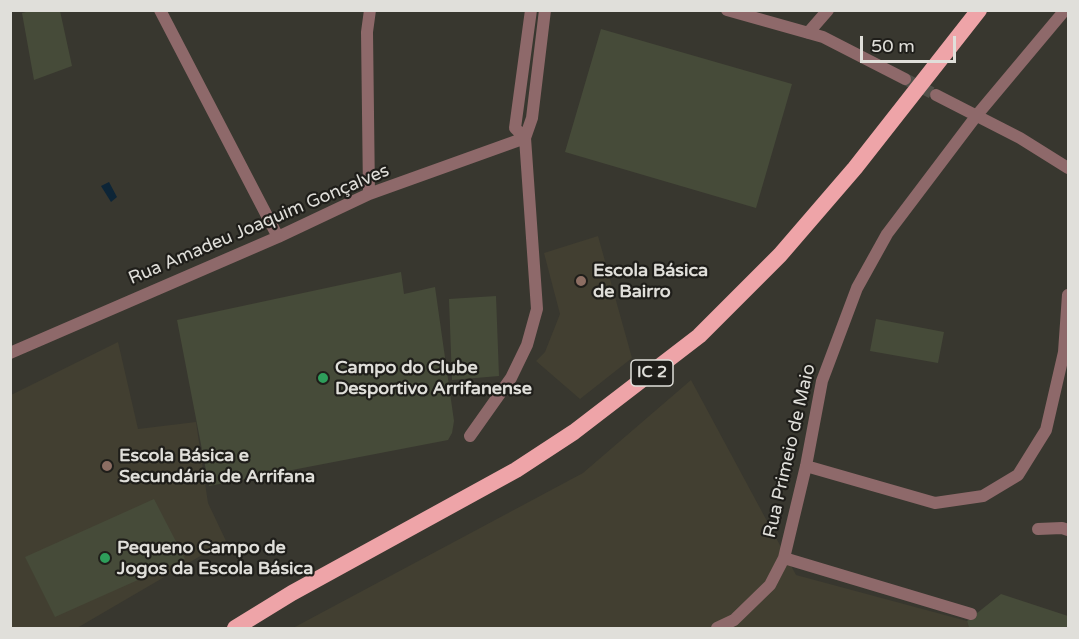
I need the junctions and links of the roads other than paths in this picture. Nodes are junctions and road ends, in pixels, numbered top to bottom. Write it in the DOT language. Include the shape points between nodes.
graph roads {
  1 [pos="160,10"];
  2 [pos="370,10"];
  3 [pos="531,10"];
  4 [pos="545,10"];
  5 [pos="727,10"];
  6 [pos="828,10"];
  7 [pos="979,10"];
  8 [pos="991,10"];
  9 [pos="1065,10"];
  10 [pos="808,33"];
  11 [pos="906,79"];
  12 [pos="936,95"];
  13 [pos="976,115"];
  14 [pos="525,138"];
  15 [pos="1068,168"];
  16 [pos="369,194"];
  17 [pos="278,237"];
  18 [pos="1068,295"];
  19 [pos="10,353"];
  20 [pos="470,436"];
  21 [pos="806,466"];
  22 [pos="1038,529"];
  23 [pos="1068,530"];
  24 [pos="784,558"];
  25 [pos="971,614"];
  26 [pos="235,628"];
  27 [pos="252,628"];
  28 [pos="717,628"];
  1 -- 17 [label="street"];
  2 -- 16 [label="street"];
  3 -- 14 [label="street" via="515,128"];
  4 -- 14 [label="street" via="532,118"];
  5 -- 10 [label="street"];
  6 -- 10 [label="street"];
  7 -- 26 [label="highway, IC 2" via="780,255 699,336 574,432 516,470"];
  8 -- 27 [label="highway, IC 2" via="863,172 786,260 705,341 644,392 521,477"];
  9 -- 13 [label="street, Rua Primeio de Maio"];
  10 -- 11 [label="street"];
  12 -- 13 [label="street"];
  13 -- 15 [label="street"];
  13 -- 21 [label="street, Rua Primeio de Maio" via="887,234 857,288 822,381"];
  14 -- 16 [label="street, Rua Amadeu Joaquim Gonçalves"];
  14 -- 20 [label="street" via="537,309 527,345 511,378"];
  16 -- 17 [label="street, Rua Amadeu Joaquim Gonçalves"];
  17 -- 19 [label="street, Rua Amadeu Joaquim Gonçalves"];
  18 -- 21 [label="street" via="1064,352 1046,430 1018,475 983,496 935,502"];
  21 -- 24 [label="street, Rua Primeio de Maio"];
  22 -- 23 [label="street"];
  24 -- 25 [label="street"];
  24 -- 28 [label="street, Rua Primeio de Maio" via="770,585 734,620"];
}
